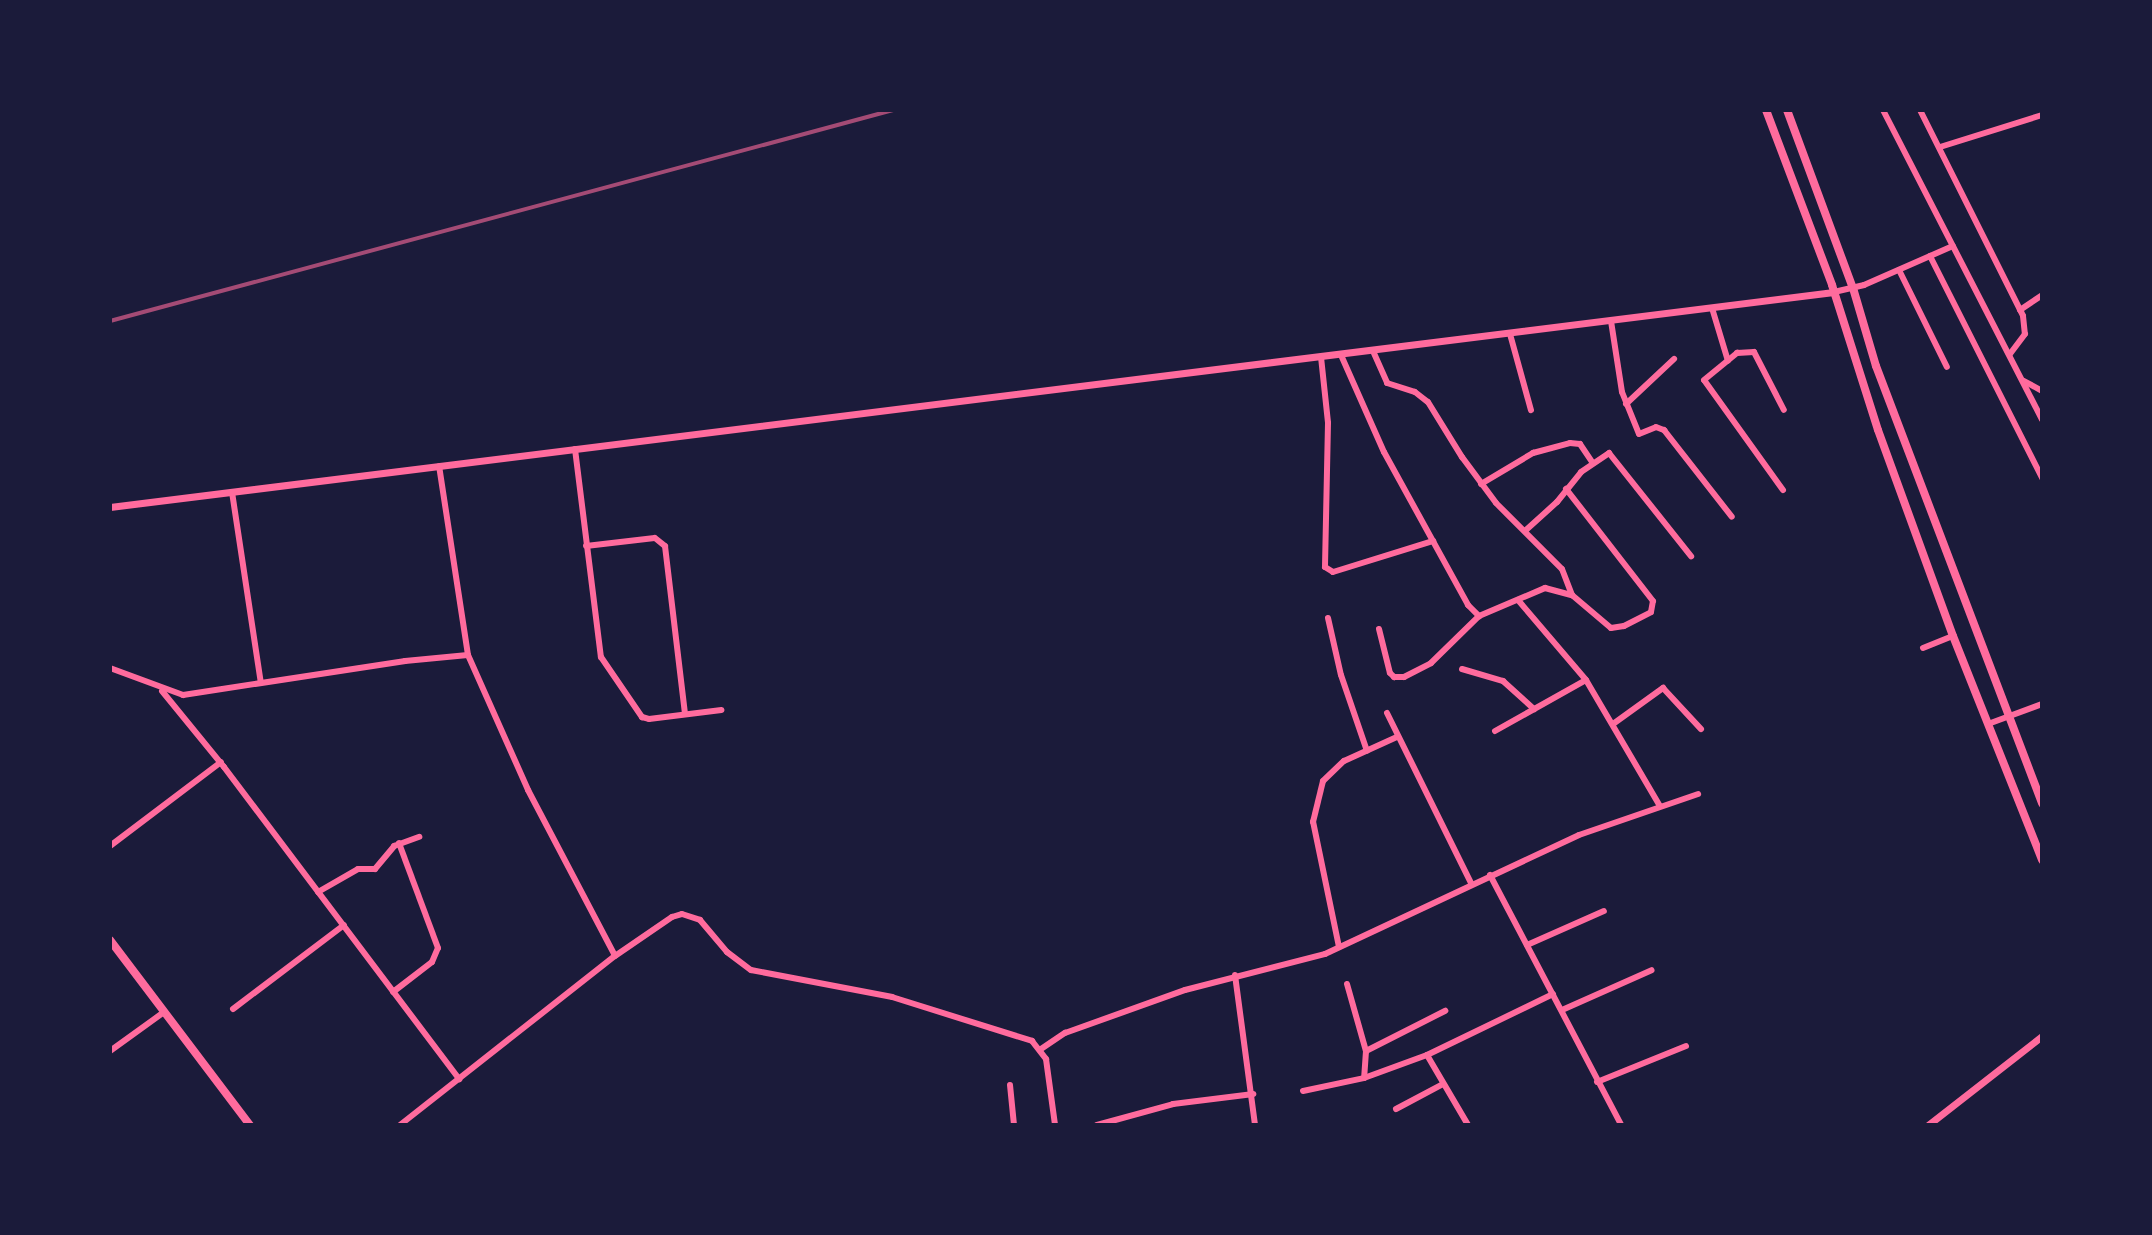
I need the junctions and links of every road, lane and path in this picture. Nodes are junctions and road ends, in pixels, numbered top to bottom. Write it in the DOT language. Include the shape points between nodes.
graph roads {
  1 [pos="1766,110"];
  2 [pos="1787,110"];
  3 [pos="1883,110"];
  4 [pos="1920,110"];
  5 [pos="2026,110"];
  6 [pos="2042,115"];
  7 [pos="2030,120"];
  8 [pos="1940,147"];
  9 [pos="1953,246"];
  10 [pos="1930,256"];
  11 [pos="1899,270"];
  12 [pos="1853,288"];
  13 [pos="1834,292"];
  14 [pos="2042,295"];
  15 [pos="1712,308"];
  16 [pos="2020,310"];
  17 [pos="1611,321"];
  18 [pos="1510,334"];
  19 [pos="1373,351"];
  20 [pos="2010,354"];
  21 [pos="1341,355"];
  22 [pos="1321,357"];
  23 [pos="1674,359"];
  24 [pos="1728,361"];
  25 [pos="1947,367"];
  26 [pos="2023,381"];
  27 [pos="2042,391"];
  28 [pos="1626,404"];
  29 [pos="1531,410"];
  30 [pos="1784,410"];
  31 [pos="2042,419"];
  32 [pos="575,449"];
  33 [pos="1593,463"];
  34 [pos="439,466"];
  35 [pos="2042,478"];
  36 [pos="1481,484"];
  37 [pos="1566,489"];
  38 [pos="1783,490"];
  39 [pos="232,492"];
  40 [pos="110,507"];
  41 [pos="1732,517"];
  42 [pos="1526,530"];
  43 [pos="1433,541"];
  44 [pos="586,546"];
  45 [pos="1691,556"];
  46 [pos="1572,595"];
  47 [pos="1518,600"];
  48 [pos="1479,616"];
  49 [pos="1328,618"];
  50 [pos="1379,629"];
  51 [pos="1953,636"];
  52 [pos="1923,648"];
  53 [pos="468,655"];
  54 [pos="110,668"];
  55 [pos="1462,669"];
  56 [pos="1586,680"];
  57 [pos="261,683"];
  58 [pos="160,690"];
  59 [pos="2042,704"];
  60 [pos="1534,709"];
  61 [pos="721,710"];
  62 [pos="1387,713"];
  63 [pos="685,714"];
  64 [pos="2010,717"];
  65 [pos="1613,724"];
  66 [pos="1988,724"];
  67 [pos="1701,729"];
  68 [pos="1495,731"];
  69 [pos="1397,737"];
  70 [pos="1367,751"];
  71 [pos="221,762"];
  72 [pos="1698,794"];
  73 [pos="2042,804"];
  74 [pos="1660,806"];
  75 [pos="419,837"];
  76 [pos="399,843"];
  77 [pos="110,846"];
  78 [pos="2042,860"];
  79 [pos="1490,875"];
  80 [pos="1471,883"];
  81 [pos="318,892"];
  82 [pos="1604,911"];
  83 [pos="344,925"];
  84 [pos="110,940"];
  85 [pos="1527,945"];
  86 [pos="1339,947"];
  87 [pos="615,956"];
  88 [pos="1652,970"];
  89 [pos="1235,975"];
  90 [pos="1347,984"];
  91 [pos="393,992"];
  92 [pos="1553,994"];
  93 [pos="233,1009"];
  94 [pos="1562,1010"];
  95 [pos="1445,1011"];
  96 [pos="164,1012"];
  97 [pos="2042,1036"];
  98 [pos="1686,1046"];
  99 [pos="1041,1049"];
  100 [pos="110,1051"];
  101 [pos="1366,1051"];
  102 [pos="1427,1055"];
  103 [pos="1364,1078"];
  104 [pos="459,1079"];
  105 [pos="1597,1082"];
  106 [pos="1443,1084"];
  107 [pos="1010,1085"];
  108 [pos="1303,1091"];
  109 [pos="1253,1094"];
  110 [pos="1396,1109"];
  111 [pos="250,1125"];
  112 [pos="400,1125"];
  113 [pos="1014,1125"];
  114 [pos="1055,1125"];
  115 [pos="1097,1125"];
  116 [pos="1255,1125"];
  117 [pos="1468,1125"];
  118 [pos="1621,1125"];
  119 [pos="1928,1125"];
  1 -- 13 [label="main road"];
  2 -- 12 [label="main road"];
  3 -- 9 [label="street"];
  4 -- 8 [label="street"];
  5 -- 7 [label="street"];
  6 -- 7 [label="street"];
  7 -- 8 [label="street"];
  8 -- 16 [label="street"];
  9 -- 10 [label="street"];
  9 -- 20 [label="street"];
  10 -- 11 [label="street"];
  10 -- 35 [label="street"];
  11 -- 12 [label="street"];
  11 -- 25 [label="street"];
  12 -- 13 [label="street"];
  12 -- 64 [label="main road" via="1876,366"];
  13 -- 15 [label="street"];
  13 -- 51 [label="main road"];
  14 -- 16 [label="street"];
  15 -- 17 [label="street"];
  15 -- 24 [label="street"];
  16 -- 20 [label="street" via="2025,334"];
  17 -- 18 [label="street"];
  17 -- 28 [label="street"];
  18 -- 19 [label="street"];
  18 -- 29 [label="street"];
  19 -- 21 [label="street"];
  19 -- 36 [label="street" via="1387,383 1428,402"];
  20 -- 26 [label="street"];
  21 -- 22 [label="street"];
  21 -- 43 [label="street" via="1384,452"];
  22 -- 32 [label="street"];
  22 -- 43 [label="street" via="1328,423 1325,567 1333,572"];
  23 -- 28 [label="street"];
  24 -- 30 [label="street" via="1743,350 1754,352"];
  24 -- 38 [label="street" via="1704,380"];
  26 -- 27 [label="street"];
  26 -- 31 [label="street"];
  28 -- 41 [label="street" via="1639,434 1656,427 1664,430"];
  32 -- 34 [label="street"];
  32 -- 44 [label="street"];
  33 -- 36 [label="street" via="1580,444 1570,443 1533,453"];
  33 -- 37 [label="street"];
  33 -- 45 [label="street" via="1609,453"];
  34 -- 39 [label="street"];
  34 -- 53 [label="street"];
  36 -- 42 [label="street"];
  37 -- 42 [label="street"];
  37 -- 46 [label="street" via="1654,604 1651,612 1611,628"];
  39 -- 40 [label="street"];
  39 -- 57 [label="street"];
  42 -- 46 [label="street" via="1562,569"];
  43 -- 48 [label="street"];
  44 -- 63 [label="street" via="601,657 642,717"];
  44 -- 63 [label="street" via="655,538 665,546"];
  46 -- 47 [label="street" via="1538,589"];
  47 -- 48 [label="street"];
  47 -- 56 [label="street"];
  48 -- 50 [label="street" via="1431,663 1404,677 1390,673"];
  49 -- 70 [label="street"];
  51 -- 52 [label="street"];
  51 -- 66 [label="main road"];
  53 -- 57 [label="street"];
  53 -- 87 [label="street" via="528,790"];
  54 -- 58 [label="street"];
  55 -- 60 [label="street" via="1503,681"];
  56 -- 60 [label="street"];
  56 -- 65 [label="street"];
  57 -- 58 [label="street" via="183,695"];
  58 -- 71 [label="street"];
  59 -- 64 [label="street"];
  60 -- 68 [label="street"];
  61 -- 63 [label="street"];
  62 -- 69 [label="street"];
  64 -- 66 [label="street"];
  64 -- 73 [label="main road"];
  65 -- 67 [label="street" via="1663,688"];
  65 -- 74 [label="street"];
  66 -- 78 [label="main road"];
  69 -- 70 [label="street"];
  69 -- 80 [label="street"];
  70 -- 86 [label="street" via="1328,773 1315,808 1316,840"];
  71 -- 77 [label="street"];
  71 -- 81 [label="street"];
  72 -- 74 [label="street"];
  74 -- 79 [label="street"];
  75 -- 76 [label="street"];
  76 -- 81 [label="street" via="379,867 358,869"];
  76 -- 91 [label="street" via="438,948 432,962"];
  79 -- 80 [label="street"];
  79 -- 85 [label="street"];
  80 -- 86 [label="street"];
  81 -- 83 [label="street"];
  82 -- 85 [label="street"];
  83 -- 91 [label="street"];
  83 -- 93 [label="street"];
  84 -- 96 [label="main road"];
  85 -- 92 [label="street"];
  86 -- 89 [label="street"];
  87 -- 99 [label="street" via="672,917 691,915 751,970 932,1008 1032,1041"];
  87 -- 104 [label="street"];
  88 -- 94 [label="street"];
  89 -- 99 [label="street" via="1065,1033"];
  89 -- 109 [label="street"];
  90 -- 101 [label="street"];
  91 -- 104 [label="street"];
  92 -- 94 [label="street"];
  92 -- 102 [label="street"];
  94 -- 105 [label="street"];
  95 -- 101 [label="street"];
  96 -- 100 [label="street"];
  96 -- 111 [label="main road"];
  97 -- 119 [label="street"];
  98 -- 105 [label="street"];
  99 -- 114 [label="street"];
  101 -- 103 [label="street"];
  102 -- 103 [label="street"];
  102 -- 106 [label="street"];
  103 -- 108 [label="street"];
  104 -- 112 [label="street"];
  105 -- 118 [label="street"];
  106 -- 110 [label="street"];
  106 -- 117 [label="street"];
  107 -- 113 [label="street"];
  109 -- 115 [label="street" via="1173,1104"];
  109 -- 116 [label="street"];
}
